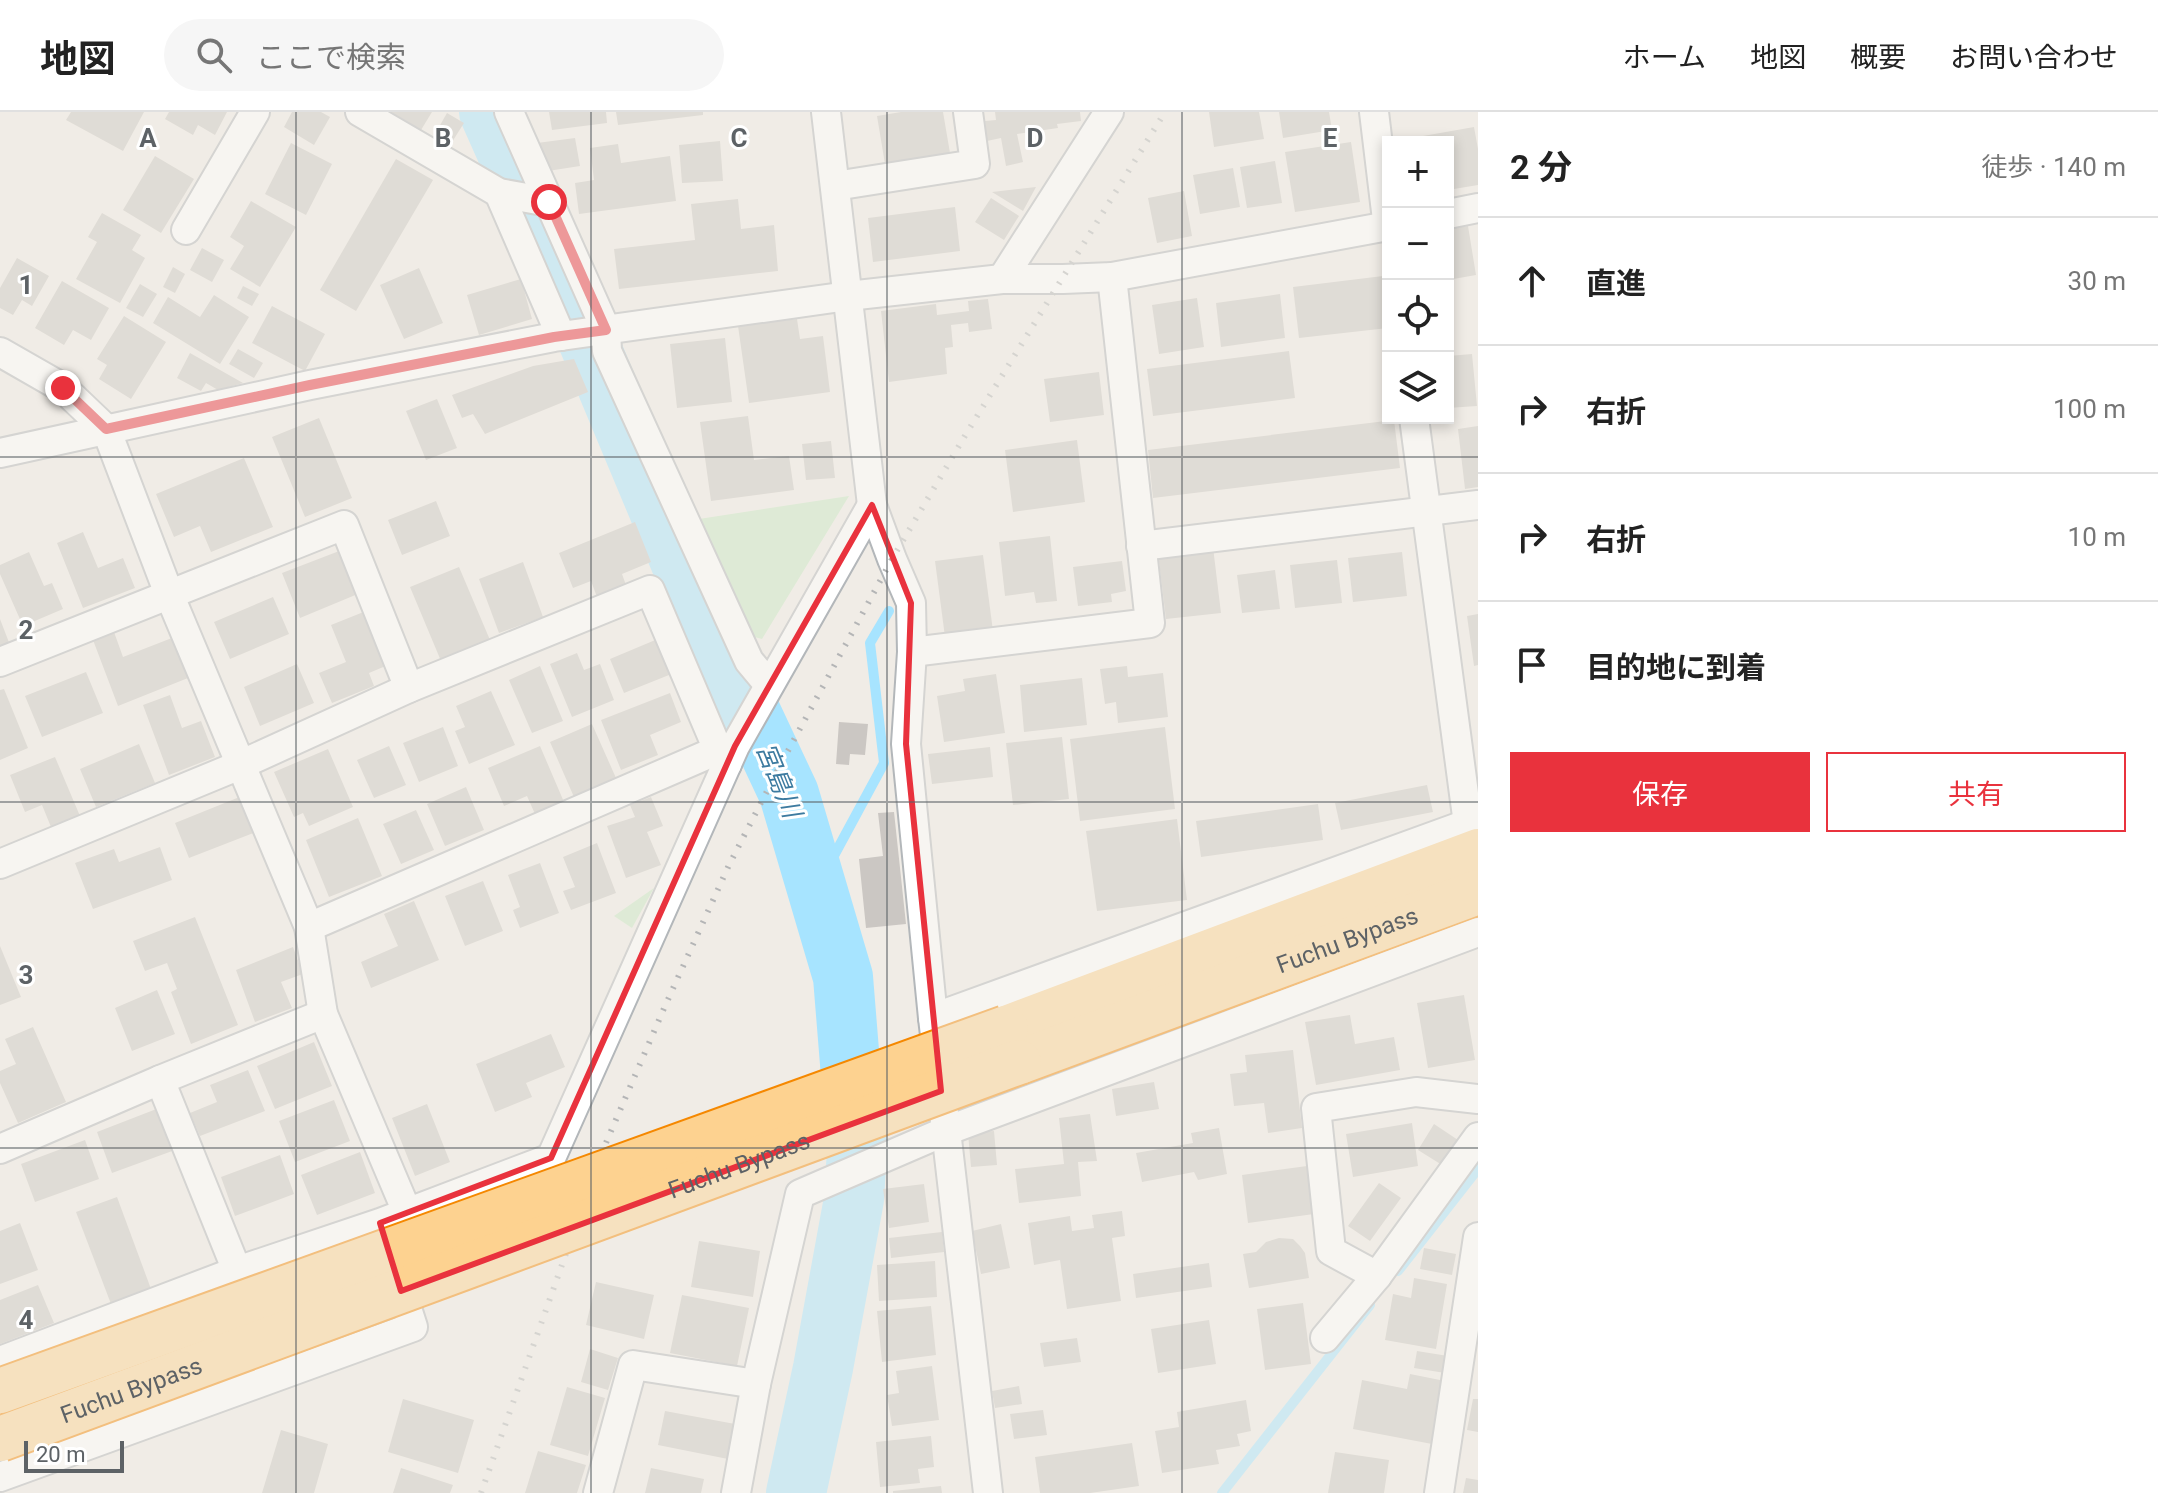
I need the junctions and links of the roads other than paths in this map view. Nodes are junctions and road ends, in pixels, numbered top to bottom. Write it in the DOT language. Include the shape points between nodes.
graph roads {
  1 [pos="255,112"];
  2 [pos="360,112"];
  3 [pos="509,112"];
  4 [pos="826,112"];
  5 [pos="968,112"];
  6 [pos="1109,112"];
  7 [pos="1374,112"];
  8 [pos="835,186"];
  9 [pos="499,193"];
  10 [pos="549,202"];
  11 [pos="1386,208"];
  12 [pos="1478,208"];
  13 [pos="1454,213"];
  14 [pos="1382,228"];
  15 [pos="186,230"];
  16 [pos="1112,277"];
  17 [pos="1002,279"];
  18 [pos="848,296"];
  19 [pos="606,330"];
  20 [pos="561,336"];
  21 [pos="0,352"];
  22 [pos="1415,424"];
  23 [pos="106,429"];
  24 [pos="0,453"];
  25 [pos="872,505"];
  26 [pos="1478,505"];
  27 [pos="1426,511"];
  28 [pos="1141,546"];
  29 [pos="169,594"];
  30 [pos="912,652"];
  31 [pos="0,662"];
  32 [pos="409,688"];
  33 [pos="765,693"];
  34 [pos="727,753"];
  35 [pos="240,765"];
  36 [pos="1475,832"];
  37 [pos="0,864"];
  38 [pos="1477,926"];
  39 [pos="309,927"];
  40 [pos="323,1014"];
  41 [pos="933,1018"];
  42 [pos="1013,1045"];
  43 [pos="160,1080"];
  44 [pos="1478,1099"];
  45 [pos="946,1131"];
  46 [pos="1478,1137"];
  47 [pos="0,1149"];
  48 [pos="407,1212"];
  49 [pos="380,1223"];
  50 [pos="1478,1237"];
  51 [pos="237,1271"];
  52 [pos="1377,1276"];
  53 [pos="1325,1338"];
  54 [pos="0,1361"];
  55 [pos="756,1384"];
  56 [pos="0,1391"];
  57 [pos="0,1439"];
  58 [pos="0,1477"];
  59 [pos="598,1493"];
  60 [pos="736,1493"];
  61 [pos="988,1493"];
  62 [pos="1439,1493"];
  1 -- 15 [label="street"];
  2 -- 9 [label="street"];
  3 -- 10 [label="street"];
  4 -- 8 [label="street"];
  5 -- 8 [label="street" via="975,164"];
  6 -- 17 [label="street"];
  7 -- 11 [label="street"];
  8 -- 18 [label="street"];
  9 -- 10 [label="street"];
  9 -- 20 [label="street"];
  10 -- 19 [label="street"];
  12 -- 13 [label="street"];
  14 -- 16 [label="street"];
  16 -- 17 [label="street"];
  16 -- 28 [label="street"];
  17 -- 18 [label="street"];
  18 -- 19 [label="street"];
  18 -- 25 [label="street"];
  19 -- 20 [label="street"];
  19 -- 33 [label="street" via="607,351"];
  20 -- 23 [label="street"];
  21 -- 23 [label="street" via="63,388"];
  22 -- 27 [label="street"];
  23 -- 24 [label="street"];
  23 -- 29 [label="street"];
  25 -- 30 [label="street" via="911,603"];
  25 -- 33 [label="street"];
  26 -- 27 [label="street"];
  27 -- 28 [label="street"];
  27 -- 36 [label="street"];
  28 -- 30 [label="street" via="1150,623"];
  29 -- 31 [label="street"];
  29 -- 32 [label="street" via="344,525"];
  29 -- 35 [label="street"];
  30 -- 41 [label="street" via="906,744"];
  32 -- 34 [label="street" via="650,590"];
  32 -- 35 [label="street"];
  33 -- 34 [label="street"];
  34 -- 39 [label="street"];
  34 -- 48 [label="street" via="551,1158"];
  35 -- 37 [label="street"];
  35 -- 39 [label="street"];
  36 -- 41 [label="street"];
  36 -- 42 [label="highway, Fuchu Bypass"];
  38 -- 42 [label="highway, Fuchu Bypass"];
  38 -- 45 [label="street"];
  39 -- 40 [label="street"];
  40 -- 43 [label="street"];
  40 -- 48 [label="street"];
  41 -- 45 [label="street"];
  42 -- 56 [label="highway, Fuchu Bypass, bridge"];
  42 -- 57 [label="highway, Fuchu Bypass, bridge"];
  43 -- 47 [label="street"];
  43 -- 51 [label="street"];
  44 -- 52 [label="street" via="1416,1092 1316,1108 1331,1251"];
  45 -- 55 [label="street" via="800,1194"];
  45 -- 61 [label="street"];
  46 -- 52 [label="street"];
  48 -- 49 [label="street"];
  49 -- 51 [label="street"];
  49 -- 58 [label="street" via="413,1327"];
  50 -- 62 [label="street"];
  51 -- 54 [label="street"];
  52 -- 53 [label="street"];
  55 -- 59 [label="street" via="633,1365"];
  55 -- 60 [label="street"];
}
